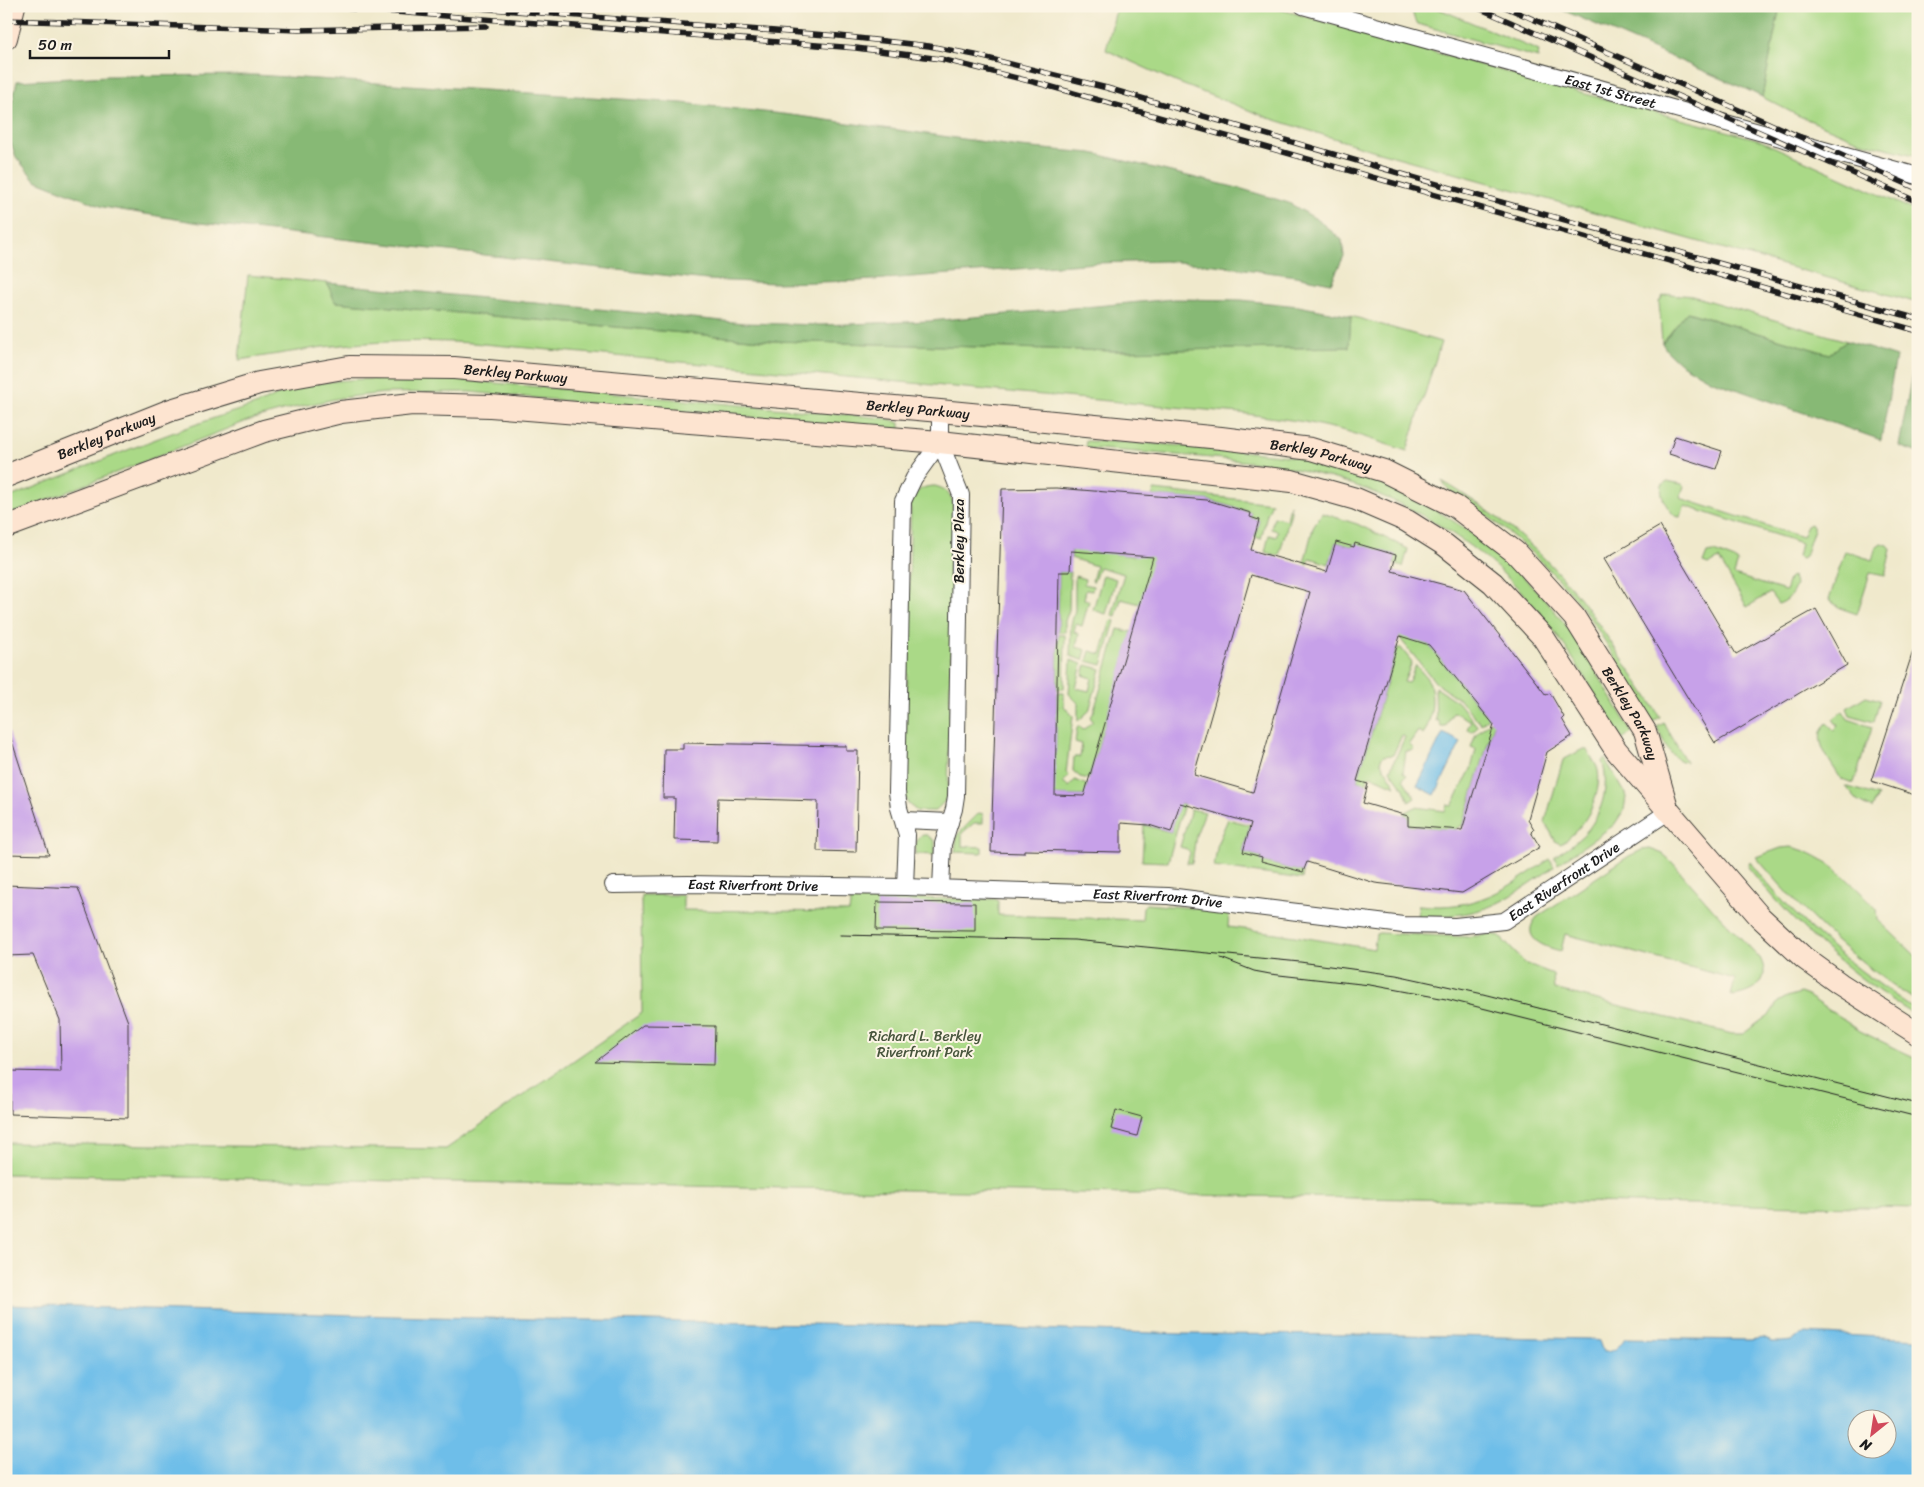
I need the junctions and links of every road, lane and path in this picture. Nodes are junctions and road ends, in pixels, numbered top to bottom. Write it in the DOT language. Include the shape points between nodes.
graph roads {
  1 [pos="14,6"];
  2 [pos="1303,6"];
  3 [pos="6,38"];
  4 [pos="1918,176"];
  5 [pos="940,411"];
  6 [pos="940,442"];
  7 [pos="6,476"];
  8 [pos="6,527"];
  9 [pos="1668,812"];
  10 [pos="904,820"];
  11 [pos="950,822"];
  12 [pos="613,886"];
  13 [pos="905,886"];
  14 [pos="941,888"];
  15 [pos="1918,1034"];
  1 -- 3 [label="main road"];
  2 -- 4 [label="street, East 1st Street"];
  5 -- 6 [label="street"];
  5 -- 7 [label="main road, Berkley Parkway" via="454,368 348,367 259,383 171,410"];
  5 -- 9 [label="main road, Berkley Parkway" via="1311,449 1384,471 1456,507 1515,552 1574,617 1646,730"];
  6 -- 8 [label="main road, Berkley Parkway" via="490,406 412,404 340,412 264,431"];
  6 -- 9 [label="main road, Berkley Parkway" via="1292,481 1356,499 1407,521 1445,544 1493,583 1543,636 1616,750"];
  6 -- 10 [label="street" via="914,478 903,501 897,792"];
  6 -- 11 [label="street, Berkley Plaza" via="961,495 956,796"];
  9 -- 14 [label="street, East Riverfront Drive" via="1516,915 1487,924 1403,925 1168,896"];
  9 -- 15 [label="main road, Berkley Parkway" via="1760,917 1804,958"];
  10 -- 11 [label="street"];
  10 -- 13 [label="street" via="907,835"];
  11 -- 14 [label="street, Berkley Plaza" via="943,844"];
  12 -- 13 [label="street, East Riverfront Drive"];
  13 -- 14 [label="street, East Riverfront Drive"];
}
